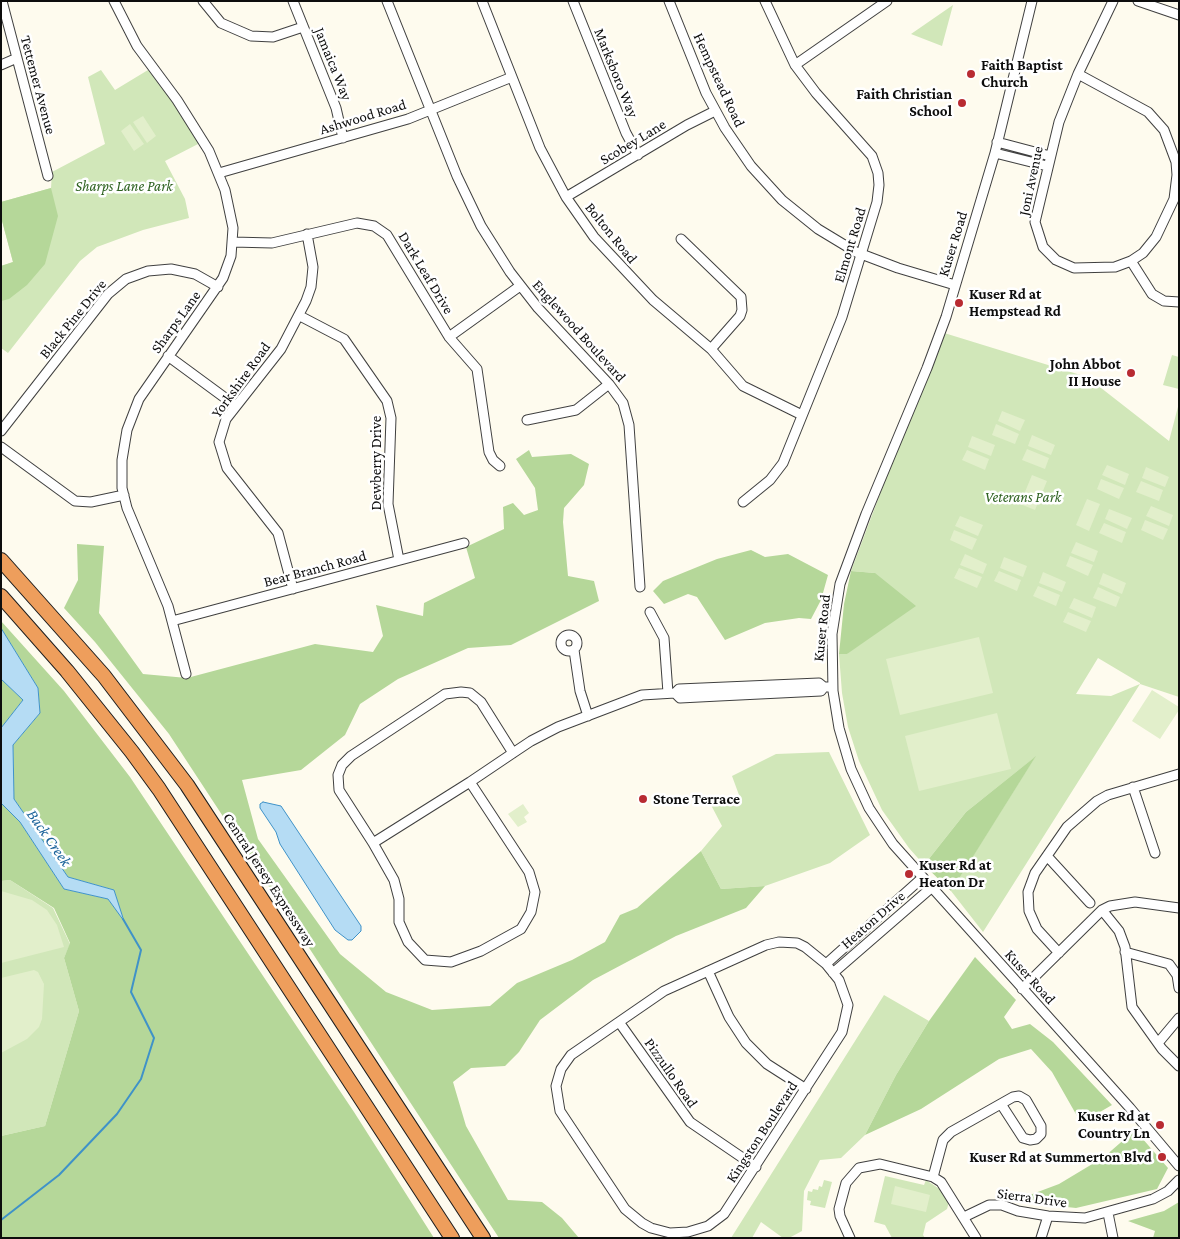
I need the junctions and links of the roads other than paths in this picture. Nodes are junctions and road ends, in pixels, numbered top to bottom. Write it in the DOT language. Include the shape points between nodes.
graph roads {
  1 [pos="2,1"];
  2 [pos="114,1"];
  3 [pos="202,1"];
  4 [pos="293,1"];
  5 [pos="387,1"];
  6 [pos="482,1"];
  7 [pos="573,1"];
  8 [pos="669,1"];
  9 [pos="765,1"];
  10 [pos="888,1"];
  11 [pos="1032,1"];
  12 [pos="1113,1"];
  13 [pos="1138,1"];
  14 [pos="1179,15"];
  15 [pos="303,27"];
  16 [pos="17,58"];
  17 [pos="1,65"];
  18 [pos="794,65"];
  19 [pos="1078,74"];
  20 [pos="512,77"];
  21 [pos="430,110"];
  22 [pos="715,111"];
  23 [pos="343,138"];
  24 [pos="997,142"];
  25 [pos="994,152"];
  26 [pos="638,155"];
  27 [pos="1050,156"];
  28 [pos="1047,166"];
  29 [pos="219,173"];
  30 [pos="48,176"];
  31 [pos="566,197"];
  32 [pos="307,234"];
  33 [pos="681,239"];
  34 [pos="233,242"];
  35 [pos="861,254"];
  36 [pos="1131,261"];
  37 [pos="955,285"];
  38 [pos="218,286"];
  39 [pos="520,286"];
  40 [pos="1179,302"];
  41 [pos="300,316"];
  42 [pos="449,337"];
  43 [pos="711,349"];
  44 [pos="168,356"];
  45 [pos="609,384"];
  46 [pos="236,406"];
  47 [pos="802,415"];
  48 [pos="527,420"];
  49 [pos="1,431"];
  50 [pos="1,447"];
  51 [pos="500,466"];
  52 [pos="124,495"];
  53 [pos="743,502"];
  54 [pos="464,543"];
  55 [pos="1,560"];
  56 [pos="399,560"];
  57 [pos="640,587"];
  58 [pos="293,589"];
  59 [pos="1,596"];
  60 [pos="650,612"];
  61 [pos="172,621"];
  62 [pos="574,650"];
  63 [pos="186,674"];
  64 [pos="828,687"];
  65 [pos="672,693"];
  66 [pos="588,716"];
  67 [pos="513,752"];
  68 [pos="1179,774"];
  69 [pos="470,782"];
  70 [pos="1133,788"];
  71 [pos="373,843"];
  72 [pos="1155,852"];
  73 [pos="1046,856"];
  74 [pos="922,878"];
  75 [pos="931,888"];
  76 [pos="1090,904"];
  77 [pos="1179,908"];
  78 [pos="1102,910"];
  79 [pos="1125,952"];
  80 [pos="1059,953"];
  81 [pos="826,964"];
  82 [pos="708,971"];
  83 [pos="833,973"];
  84 [pos="1179,988"];
  85 [pos="1022,989"];
  86 [pos="1179,1018"];
  87 [pos="619,1022"];
  88 [pos="1158,1043"];
  89 [pos="1179,1066"];
  90 [pos="806,1089"];
  91 [pos="1002,1104"];
  92 [pos="1179,1166"];
  93 [pos="756,1167"];
  94 [pos="933,1177"];
  95 [pos="1179,1180"];
  96 [pos="1108,1213"];
  97 [pos="1048,1216"];
  98 [pos="964,1217"];
  99 [pos="452,1238"];
  100 [pos="483,1238"];
  101 [pos="850,1238"];
  102 [pos="976,1238"];
  103 [pos="1041,1238"];
  104 [pos="1112,1238"];
  1 -- 16 [label="street, Tettemer Avenue"];
  2 -- 29 [label="street, Sharps Lane" via="137,46 192,121"];
  3 -- 15 [label="street" via="221,23 251,36 273,37"];
  4 -- 15 [label="street, Jamaica Way"];
  5 -- 21 [label="street, Englewood Boulevard"];
  6 -- 20 [label="street, Bolton Road"];
  7 -- 26 [label="street, Marksboro Way" via="626,134"];
  8 -- 22 [label="street, Hempstead Road"];
  9 -- 18 [label="street, Elmont Road"];
  10 -- 18 [label="street"];
  11 -- 24 [label="street, Kuser Road"];
  12 -- 19 [label="street, Joni Avenue"];
  13 -- 14 [label="street"];
  15 -- 23 [label="street, Jamaica Way" via="336,108"];
  16 -- 17 [label="street"];
  16 -- 30 [label="street, Tettemer Avenue"];
  18 -- 35 [label="street, Elmont Road" via="867,148 876,164 878,196"];
  19 -- 27 [label="street, Joni Avenue"];
  19 -- 36 [label="street, Joni Avenue" via="1148,112 1164,130 1174,151 1178,175 1174,199 1156,237 1143,253"];
  20 -- 21 [label="street, Ashwood Road"];
  20 -- 31 [label="street, Bolton Road" via="540,148"];
  21 -- 23 [label="street, Ashwood Road"];
  21 -- 39 [label="street, Englewood Boulevard" via="468,201"];
  22 -- 26 [label="street, Scobey Lane"];
  22 -- 35 [label="street, Hempstead Road" via="751,166 782,200 818,229"];
  23 -- 29 [label="street, Ashwood Road"];
  24 -- 25 [label="street, Kuser Road"];
  24 -- 27 [label="street"];
  25 -- 28 [label="street"];
  25 -- 37 [label="street, Kuser Road"];
  26 -- 31 [label="street, Scobey Lane"];
  27 -- 28 [label="street, Joni Avenue"];
  28 -- 36 [label="street, Joni Avenue" via="1035,222 1039,239 1049,254 1065,265 1086,269 1115,267"];
  29 -- 34 [label="street, Sharps Lane" via="232,216"];
  31 -- 43 [label="street, Bolton Road" via="594,237 626,273"];
  32 -- 34 [label="street, Dark Leaf Drive" via="272,242"];
  32 -- 41 [label="street, Yorkshire Road" via="313,258 313,277"];
  32 -- 42 [label="street, Dark Leaf Drive" via="357,223 380,229 392,241"];
  33 -- 43 [label="street" via="741,297 740,316"];
  34 -- 38 [label="street, Sharps Lane" via="227,268"];
  35 -- 37 [label="street, Hempstead Road"];
  35 -- 47 [label="street, Elmont Road" via="842,317"];
  36 -- 40 [label="street" via="1152,294 1164,301"];
  37 -- 64 [label="street, Kuser Road" via="935,348 840,584"];
  38 -- 44 [label="street, Sharps Lane"];
  38 -- 49 [label="street, Black Pine Drive" via="195,274 171,269 148,271 126,279 108,294"];
  39 -- 42 [label="street"];
  39 -- 45 [label="street, Englewood Boulevard" via="561,336"];
  41 -- 46 [label="street, Yorkshire Road" via="281,349"];
  41 -- 56 [label="street, Dewberry Drive" via="344,339 387,401 390,418 388,504"];
  42 -- 51 [label="street, Dark Leaf Drive" via="477,369 489,452"];
  43 -- 47 [label="street, Bolton Road" via="742,386"];
  44 -- 46 [label="street"];
  44 -- 52 [label="street, Sharps Lane" via="140,399 127,430 122,460"];
  45 -- 48 [label="street" via="576,410"];
  45 -- 57 [label="street, Englewood Boulevard" via="623,403 629,425"];
  46 -- 58 [label="street, Yorkshire Road" via="220,435 223,460 278,533"];
  47 -- 53 [label="street, Elmont Road" via="777,472"];
  50 -- 52 [label="street" via="75,501 91,502"];
  52 -- 61 [label="street, Sharps Lane" via="131,521 161,586"];
  54 -- 56 [label="street, Bear Branch Road"];
  55 -- 100 [label="highway, Central Jersey Expressway" via="104,676 187,785"];
  56 -- 58 [label="street, Bear Branch Road"];
  58 -- 61 [label="street, Bear Branch Road"];
  59 -- 99 [label="highway" via="67,671 159,789"];
  60 -- 65 [label="street" via="664,638"];
  61 -- 63 [label="street, Sharps Lane"];
  62 -- 66 [label="street" via="580,691"];
  64 -- 65 [label="street" via="820,683 748,691 679,689"];
  64 -- 74 [label="street, Kuser Road" via="840,735 860,789 884,832"];
  65 -- 66 [label="street" via="642,695"];
  66 -- 67 [label="street" via="544,734"];
  67 -- 69 [label="street"];
  67 -- 71 [label="street" via="480,702 470,693 445,694 342,765 338,775 339,790"];
  68 -- 70 [label="street"];
  69 -- 71 [label="street"];
  69 -- 71 [label="street" via="529,872 534,892 532,912 521,929 481,951 451,962 425,960 408,942 399,922 399,899 394,880"];
  70 -- 72 [label="street"];
  70 -- 73 [label="street" via="1108,795 1082,812"];
  73 -- 76 [label="street"];
  73 -- 80 [label="street" via="1031,882 1029,911 1037,929"];
  74 -- 75 [label="street, Kuser Road"];
  74 -- 81 [label="street, Heaton Drive"];
  75 -- 83 [label="street, Heaton Drive"];
  75 -- 85 [label="street, Kuser Road"];
  77 -- 78 [label="street" via="1136,902 1116,904"];
  78 -- 79 [label="street" via="1118,931"];
  78 -- 80 [label="street"];
  79 -- 84 [label="street" via="1169,964 1177,975"];
  79 -- 88 [label="street" via="1132,1007"];
  80 -- 85 [label="street"];
  81 -- 82 [label="street, Kingston Boulevard" via="805,947 779,942"];
  81 -- 83 [label="street, Kingston Boulevard"];
  82 -- 87 [label="street, Kingston Boulevard" via="664,991"];
  82 -- 90 [label="street" via="728,1017 746,1043 767,1064"];
  83 -- 90 [label="street, Kingston Boulevard" via="846,997 846,1024"];
  85 -- 92 [label="street, Kuser Road"];
  86 -- 88 [label="street"];
  87 -- 93 [label="street, Pizzullo Road" via="690,1122"];
  87 -- 93 [label="street, Kingston Boulevard" via="565,1061 557,1078 556,1095 560,1111 625,1208 642,1223 661,1231 681,1233 698,1230 724,1214"];
  88 -- 89 [label="street"];
  90 -- 93 [label="street, Kingston Boulevard"];
  91 -- 91 [label="street" via="1023,1138 1036,1139 1041,1134 1041,1126 1026,1100 1019,1096"];
  91 -- 94 [label="street" via="951,1132 943,1140"];
  94 -- 98 [label="street" via="946,1187"];
  94 -- 101 [label="street" via="880,1164 859,1168 846,1183 839,1209 842,1224"];
  95 -- 96 [label="street, Sierra Drive" via="1153,1199"];
  96 -- 97 [label="street, Sierra Drive" via="1085,1218"];
  96 -- 104 [label="street"];
  97 -- 98 [label="street, Sierra Drive" via="989,1205"];
  97 -- 103 [label="street"];
  98 -- 102 [label="street"];
}
